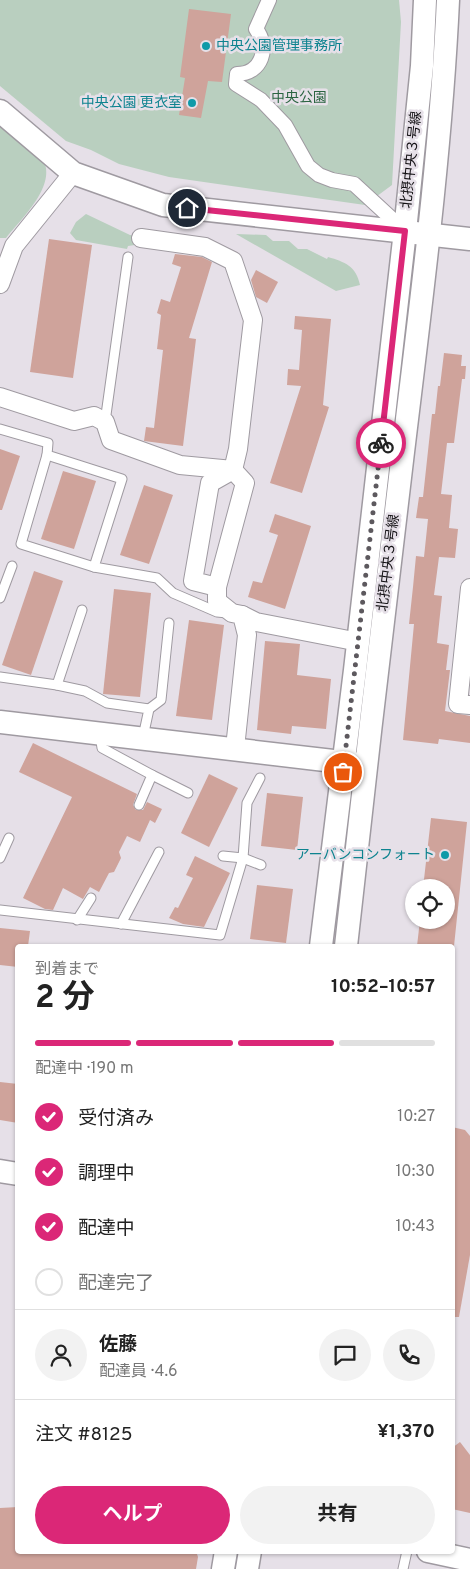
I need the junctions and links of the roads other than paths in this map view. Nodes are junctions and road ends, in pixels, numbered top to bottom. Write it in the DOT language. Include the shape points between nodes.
graph roads {
  1 [pos="269,0"];
  2 [pos="425,0"];
  3 [pos="448,0"];
  4 [pos="0,111"];
  5 [pos="73,173"];
  6 [pos="405,231"];
  7 [pos="429,235"];
  8 [pos="141,238"];
  9 [pos="470,240"];
  10 [pos="128,257"];
  11 [pos="0,284"];
  12 [pos="0,398"];
  13 [pos="105,422"];
  14 [pos="0,429"];
  15 [pos="48,456"];
  16 [pos="233,470"];
  17 [pos="12,566"];
  18 [pos="94,568"];
  19 [pos="217,587"];
  20 [pos="470,588"];
  21 [pos="0,598"];
  22 [pos="82,610"];
  23 [pos="237,614"];
  24 [pos="169,623"];
  25 [pos="359,642"];
  26 [pos="467,642"];
  27 [pos="0,677"];
  28 [pos="57,685"];
  29 [pos="470,705"];
  30 [pos="149,709"];
  31 [pos="0,722"];
  32 [pos="100,734"];
  33 [pos="143,739"];
  34 [pos="235,748"];
  35 [pos="355,764"];
  36 [pos="152,775"];
  37 [pos="260,778"];
  38 [pos="188,793"];
  39 [pos="139,805"];
  40 [pos="9,838"];
  41 [pos="159,852"];
  42 [pos="223,856"];
  43 [pos="0,858"];
  44 [pos="244,858"];
  45 [pos="261,865"];
  46 [pos="91,898"];
  47 [pos="0,910"];
  48 [pos="77,920"];
  49 [pos="121,924"];
  50 [pos="321,944"];
  51 [pos="346,944"];
  52 [pos="0,1171"];
  53 [pos="15,1174"];
  54 [pos="226,1554"];
  55 [pos="250,1554"];
  56 [pos="406,1554"];
  57 [pos="442,1554"];
  58 [pos="470,1560"];
  59 [pos="223,1569"];
  60 [pos="247,1569"];
  61 [pos="404,1569"];
  1 -- 6 [label="street" via="256,29 265,47 262,58 255,69 237,74 236,84 261,100 286,125 308,166 319,175 354,184"];
  2 -- 6 [label="street, 北摂中央３号線" via="422,66"];
  3 -- 7 [label="street, 北摂中央３号線"];
  4 -- 5 [label="street"];
  5 -- 6 [label="street" via="163,205"];
  5 -- 11 [label="street" via="14,246"];
  6 -- 7 [label="street"];
  6 -- 25 [label="street, 北摂中央３号線"];
  7 -- 9 [label="street"];
  7 -- 35 [label="street, 北摂中央３号線"];
  8 -- 16 [label="street" via="205,247 233,261 253,320"];
  10 -- 13 [label="lane"];
  12 -- 13 [label="street" via="74,421 94,416"];
  13 -- 16 [label="street" via="111,440 180,466"];
  14 -- 15 [label="lane" via="48,443"];
  15 -- 18 [label="lane" via="21,544"];
  15 -- 18 [label="lane" via="122,479"];
  16 -- 19 [label="street" via="245,482"];
  16 -- 19 [label="street" via="210,483 192,581"];
  17 -- 21 [label="lane"];
  18 -- 23 [label="lane" via="157,578 172,593 217,612"];
  19 -- 23 [label="street" via="217,601"];
  20 -- 26 [label="street"];
  22 -- 28 [label="lane"];
  23 -- 25 [label="street" via="256,622"];
  23 -- 34 [label="street" via="247,635"];
  24 -- 30 [label="lane" via="160,700"];
  25 -- 35 [label="street, 北摂中央３号線"];
  26 -- 29 [label="street" via="458,704"];
  27 -- 28 [label="lane"];
  28 -- 30 [label="lane" via="85,691 107,703"];
  30 -- 33 [label="lane"];
  31 -- 32 [label="street"];
  32 -- 33 [label="street"];
  32 -- 36 [label="lane" via="102,748"];
  33 -- 34 [label="street"];
  34 -- 35 [label="street"];
  35 -- 50 [label="street, 北摂中央３号線"];
  35 -- 51 [label="street, 北摂中央３号線"];
  36 -- 38 [label="lane"];
  36 -- 39 [label="lane"];
  37 -- 44 [label="lane" via="247,804"];
  40 -- 43 [label="lane"];
  41 -- 49 [label="lane"];
  42 -- 44 [label="lane"];
  44 -- 45 [label="lane"];
  44 -- 49 [label="lane" via="220,934"];
  46 -- 48 [label="lane"];
  47 -- 48 [label="lane"];
  48 -- 49 [label="lane"];
  52 -- 53 [label="street"];
  54 -- 59 [label="street"];
  55 -- 60 [label="street"];
  56 -- 61 [label="lane"];
  57 -- 58 [label="street"];
}
